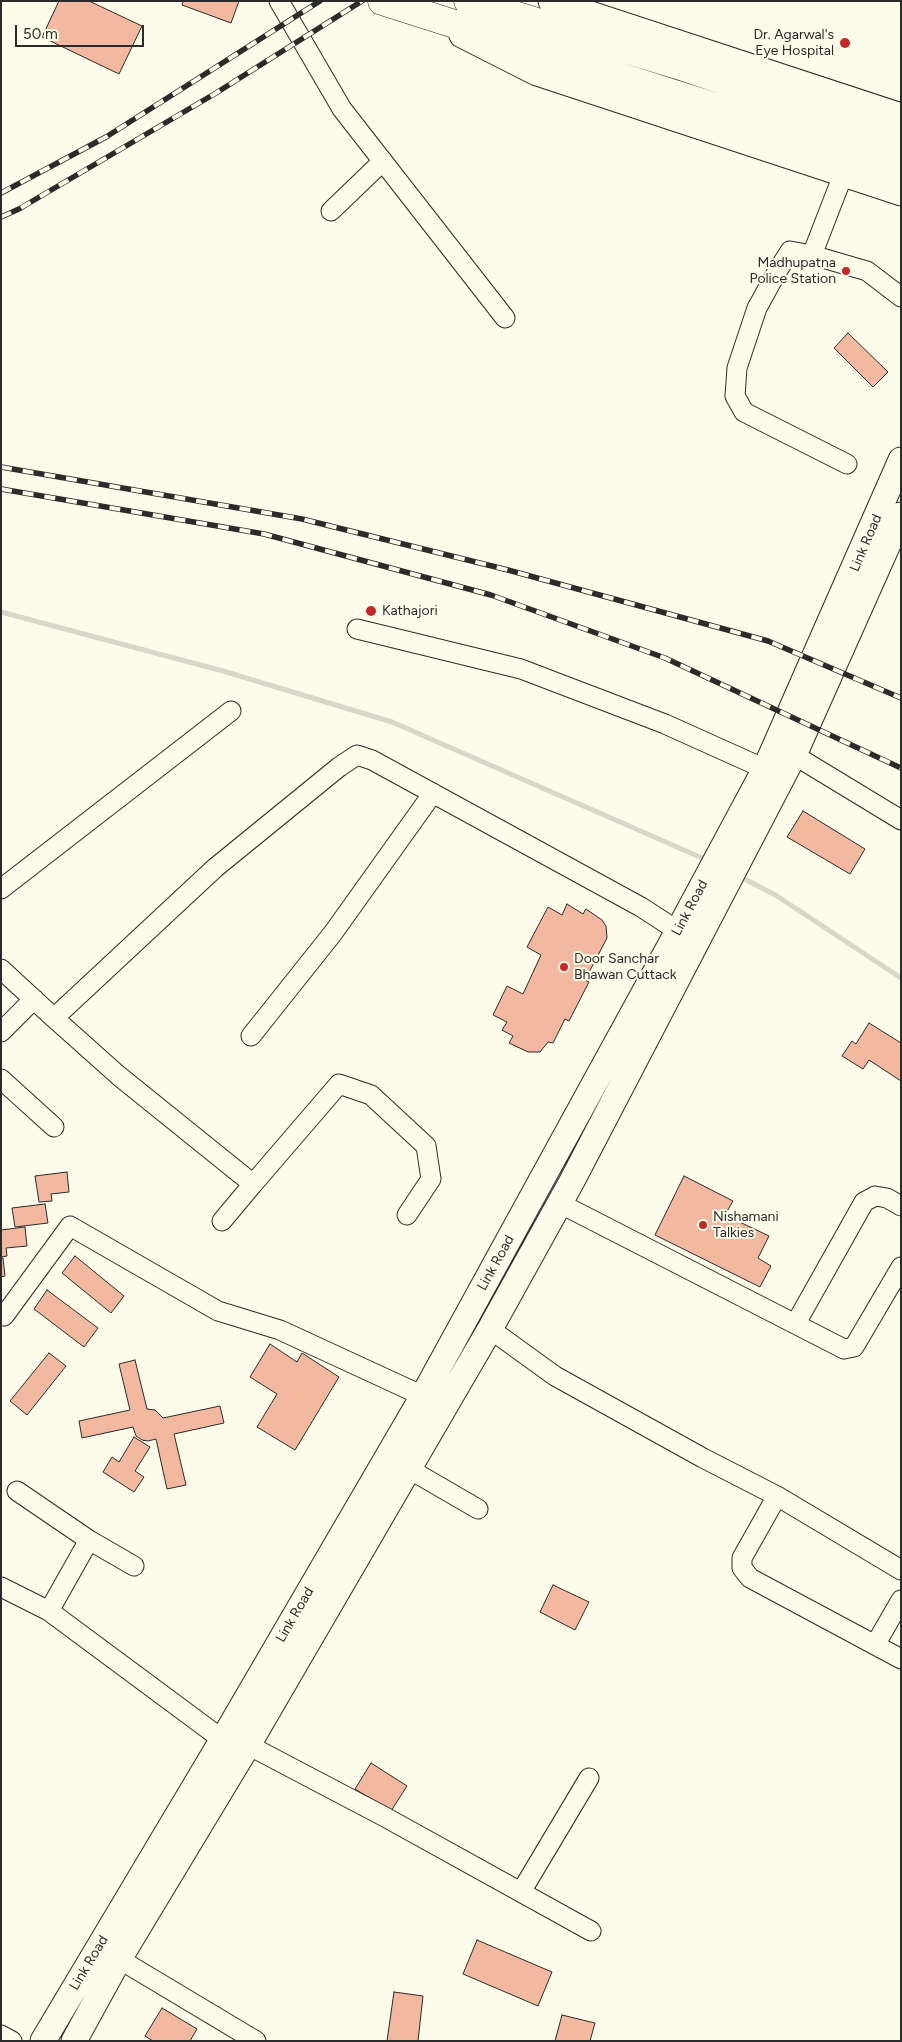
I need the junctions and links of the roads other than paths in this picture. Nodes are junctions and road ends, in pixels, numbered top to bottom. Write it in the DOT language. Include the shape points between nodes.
graph roads {
  1 [pos="279,1"];
  2 [pos="382,1"];
  3 [pos="468,1"];
  4 [pos="551,1"];
  5 [pos="409,9"];
  6 [pos="901,116"];
  7 [pos="901,140"];
  8 [pos="383,161"];
  9 [pos="901,166"];
  10 [pos="843,175"];
  11 [pos="901,193"];
  12 [pos="331,211"];
  13 [pos="812,255"];
  14 [pos="901,297"];
  15 [pos="506,318"];
  16 [pos="901,460"];
  17 [pos="847,464"];
  18 [pos="901,515"];
  19 [pos="357,629"];
  20 [pos="231,711"];
  21 [pos="794,755"];
  22 [pos="765,769"];
  23 [pos="433,794"];
  24 [pos="901,820"];
  25 [pos="731,852"];
  26 [pos="1,889"];
  27 [pos="707,898"];
  28 [pos="678,931"];
  29 [pos="1,969"];
  30 [pos="34,1000"];
  31 [pos="54,1018"];
  32 [pos="1,1032"];
  33 [pos="251,1036"];
  34 [pos="1,1080"];
  35 [pos="54,1127"];
  36 [pos="253,1184"];
  37 [pos="559,1203"];
  38 [pos="901,1206"];
  39 [pos="407,1215"];
  40 [pos="222,1221"];
  41 [pos="901,1267"];
  42 [pos="4,1316"];
  43 [pos="796,1323"];
  44 [pos="490,1329"];
  45 [pos="423,1396"];
  46 [pos="409,1469"];
  47 [pos="17,1491"];
  48 [pos="777,1496"];
  49 [pos="478,1509"];
  50 [pos="89,1540"];
  51 [pos="134,1566"];
  52 [pos="901,1570"];
  53 [pos="1,1587"];
  54 [pos="901,1600"];
  55 [pos="49,1611"];
  56 [pos="875,1645"];
  57 [pos="901,1659"];
  58 [pos="222,1740"];
  59 [pos="248,1745"];
  60 [pos="589,1778"];
  61 [pos="521,1892"];
  62 [pos="590,1931"];
  63 [pos="119,1959"];
  64 [pos="1,2035"];
  65 [pos="12,2041"];
  66 [pos="43,2041"];
  67 [pos="74,2041"];
  68 [pos="256,2041"];
  1 -- 8 [label="street" via="342,109"];
  2 -- 5 [label="highway"];
  3 -- 7 [label="highway" via="678,65"];
  4 -- 6 [label="main road"];
  5 -- 9 [label="highway"];
  5 -- 10 [label="main road" via="537,73"];
  8 -- 12 [label="street"];
  8 -- 15 [label="street"];
  10 -- 11 [label="main road"];
  10 -- 13 [label="street"];
  13 -- 14 [label="street" via="866,271"];
  13 -- 17 [label="street" via="790,251 757,308 736,368 735,396 744,412"];
  16 -- 22 [label="main road, Link Road"];
  18 -- 21 [label="main road, Link Road"];
  19 -- 22 [label="street" via="521,669 665,724"];
  20 -- 26 [label="street"];
  21 -- 24 [label="street"];
  21 -- 25 [label="main road, Link Road"];
  22 -- 25 [label="main road, Link Road"];
  23 -- 28 [label="street" via="641,907"];
  23 -- 31 [label="street" via="357,755 214,868"];
  23 -- 33 [label="street" via="333,933"];
  25 -- 27 [label="main road, Link Road"];
  27 -- 28 [label="main road, Link Road"];
  27 -- 37 [label="main road, Link Road"];
  28 -- 45 [label="main road, Link Road"];
  29 -- 30 [label="street"];
  30 -- 31 [label="street"];
  30 -- 32 [label="street"];
  31 -- 36 [label="street" via="119,1076"];
  34 -- 35 [label="street"];
  36 -- 39 [label="street" via="339,1084 371,1096 426,1146 431,1179"];
  36 -- 40 [label="street"];
  37 -- 43 [label="street"];
  37 -- 44 [label="main road, Link Road"];
  38 -- 43 [label="street" via="875,1196 864,1202"];
  41 -- 43 [label="street" via="854,1347 844,1349"];
  42 -- 45 [label="street" via="70,1226 218,1311 280,1330"];
  44 -- 46 [label="main road, Link Road"];
  44 -- 48 [label="street" via="555,1376"];
  45 -- 58 [label="main road, Link Road"];
  46 -- 49 [label="street"];
  46 -- 59 [label="main road, Link Road"];
  47 -- 50 [label="street"];
  48 -- 52 [label="street"];
  48 -- 56 [label="street" via="742,1558 742,1568 750,1578"];
  50 -- 51 [label="street"];
  50 -- 55 [label="street"];
  53 -- 55 [label="street"];
  54 -- 56 [label="street"];
  55 -- 58 [label="street"];
  56 -- 57 [label="street"];
  58 -- 59 [label="street"];
  58 -- 66 [label="main road, Link Road"];
  59 -- 61 [label="street"];
  59 -- 63 [label="main road, Link Road"];
  60 -- 61 [label="street"];
  61 -- 62 [label="street"];
  63 -- 67 [label="main road, Link Road"];
  63 -- 68 [label="street"];
  64 -- 65 [label="street"];
}
